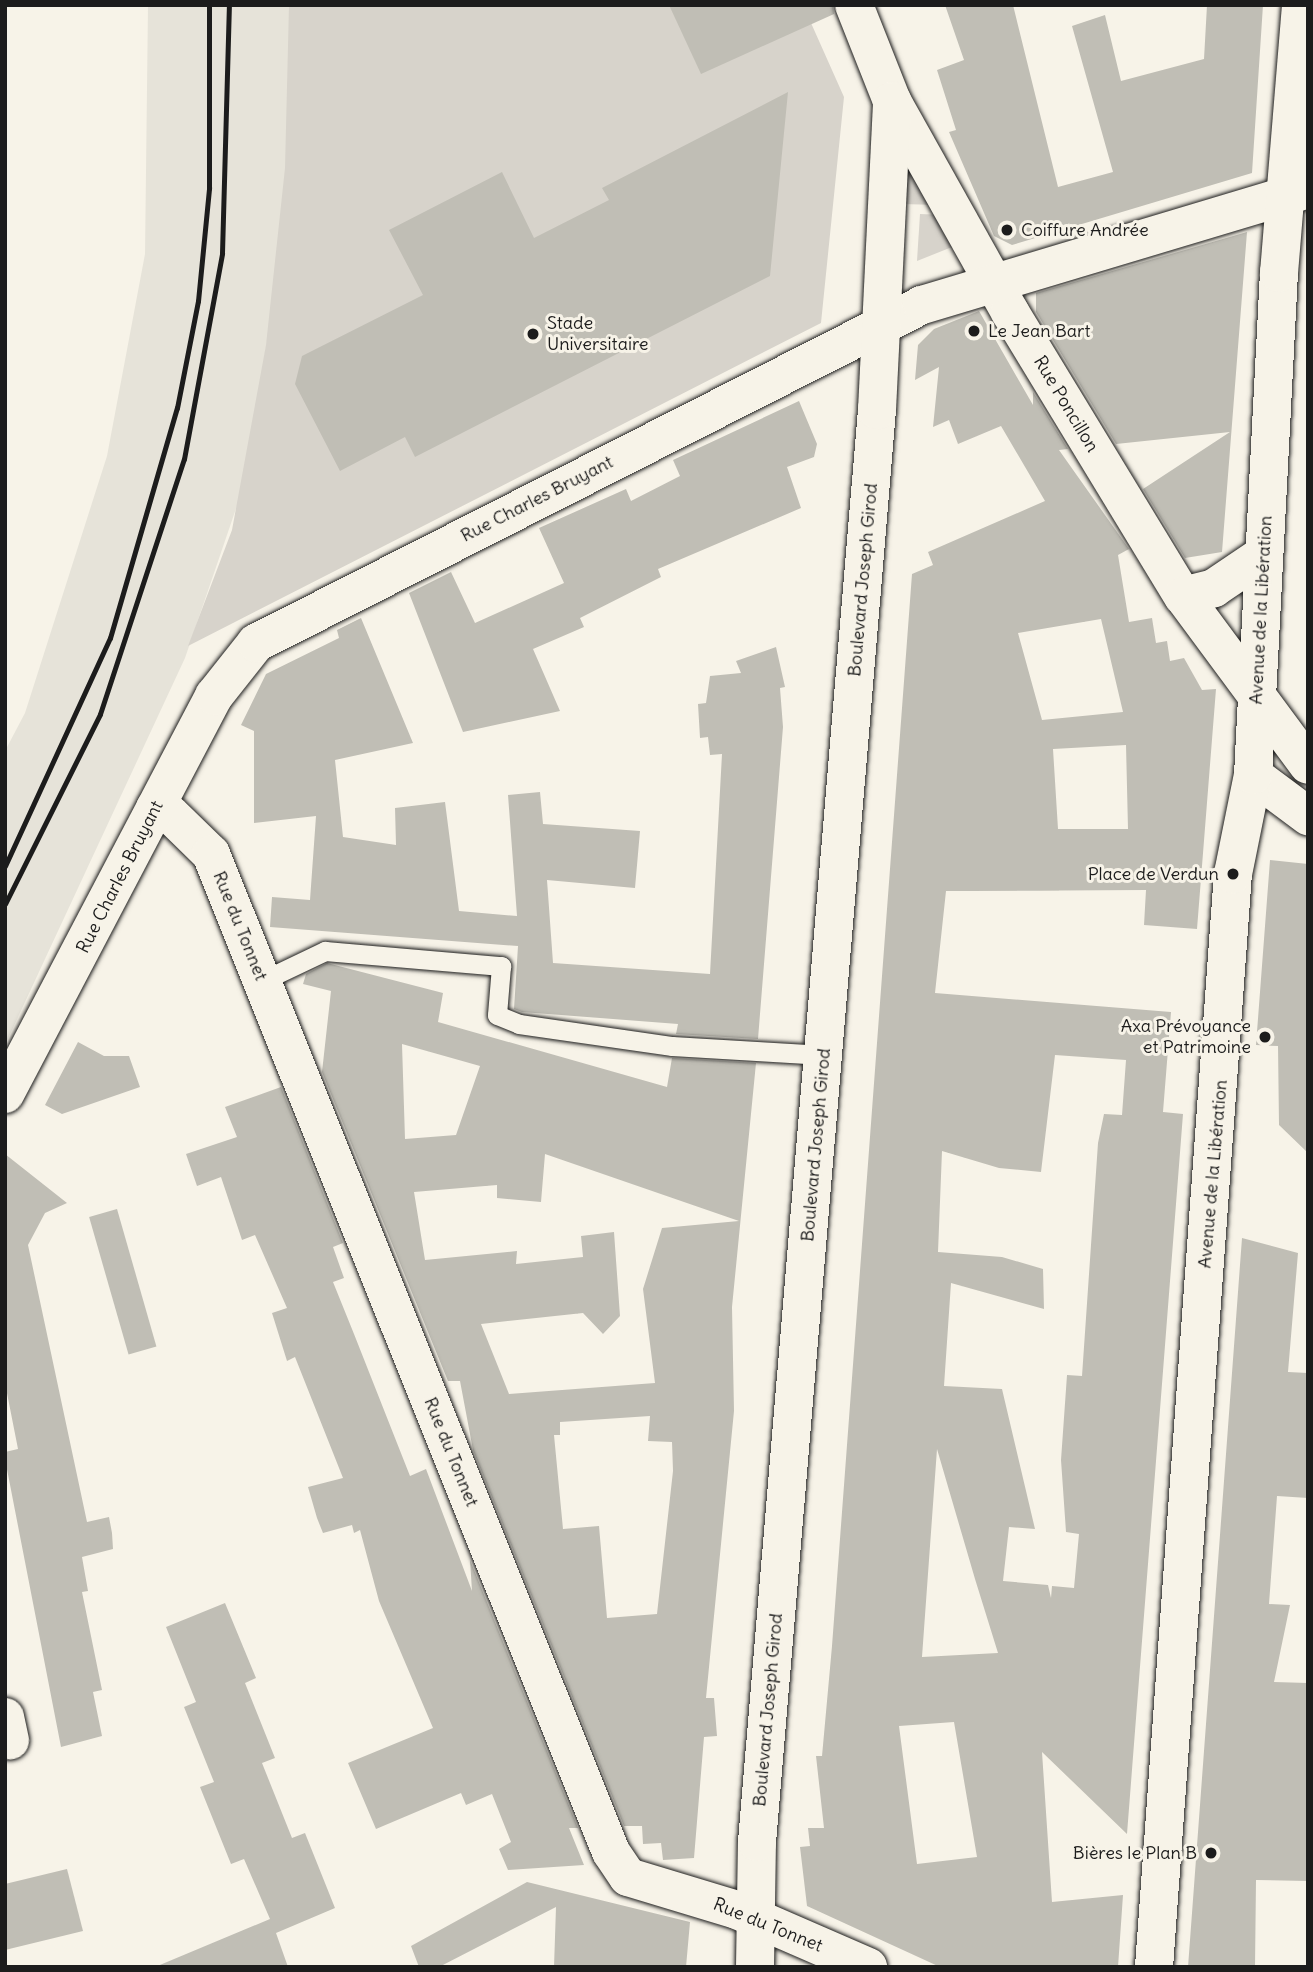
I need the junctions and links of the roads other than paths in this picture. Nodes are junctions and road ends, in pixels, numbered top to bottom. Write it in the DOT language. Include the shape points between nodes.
graph roads {
  1 [pos="854,5"];
  2 [pos="1301,5"];
  3 [pos="892,101"];
  4 [pos="1296,192"];
  5 [pos="992,279"];
  6 [pos="883,323"];
  7 [pos="1263,555"];
  8 [pos="1183,596"];
  9 [pos="1257,695"];
  10 [pos="1308,765"];
  11 [pos="1253,775"];
  12 [pos="155,808"];
  13 [pos="1308,816"];
  14 [pos="262,981"];
  15 [pos="824,1055"];
  16 [pos="5,1094"];
  17 [pos="759,1919"];
  18 [pos="755,1967"];
  19 [pos="868,1967"];
  20 [pos="1154,1967"];
  1 -- 3 [label="street, Rue Poncillon"];
  2 -- 4 [label="street, Avenue de la Libération"];
  3 -- 5 [label="street, Rue Poncillon"];
  3 -- 6 [label="street, Rue Poncillon" via="880,271"];
  4 -- 5 [label="street, Rue Charles Bruyant"];
  4 -- 7 [label="street, Avenue de la Libération"];
  5 -- 6 [label="street, Rue Charles Bruyant"];
  5 -- 8 [label="street, Rue Poncillon"];
  6 -- 12 [label="street, Rue Charles Bruyant" via="256,643 214,696"];
  6 -- 15 [label="street, Boulevard Joseph Girod"];
  7 -- 8 [label="street" via="1214,588"];
  7 -- 9 [label="street, Avenue de la Libération"];
  8 -- 9 [label="street, Rue Poncillon"];
  9 -- 10 [label="street"];
  9 -- 11 [label="street, Avenue de la Libération"];
  11 -- 13 [label="street"];
  11 -- 20 [label="street, Avenue de la Libération" via="1233,874"];
  12 -- 14 [label="street, Rue du Tonnet" via="172,815 211,854"];
  12 -- 16 [label="street, Rue Charles Bruyant"];
  14 -- 15 [label="lane" via="324,951 501,966 497,1015 519,1024 672,1046"];
  14 -- 17 [label="street, Rue du Tonnet" via="611,1852 628,1877"];
  15 -- 17 [label="street, Boulevard Joseph Girod" via="757,1842"];
  17 -- 18 [label="street, Boulevard Joseph Girod"];
  17 -- 19 [label="street, Rue du Tonnet"];
}
